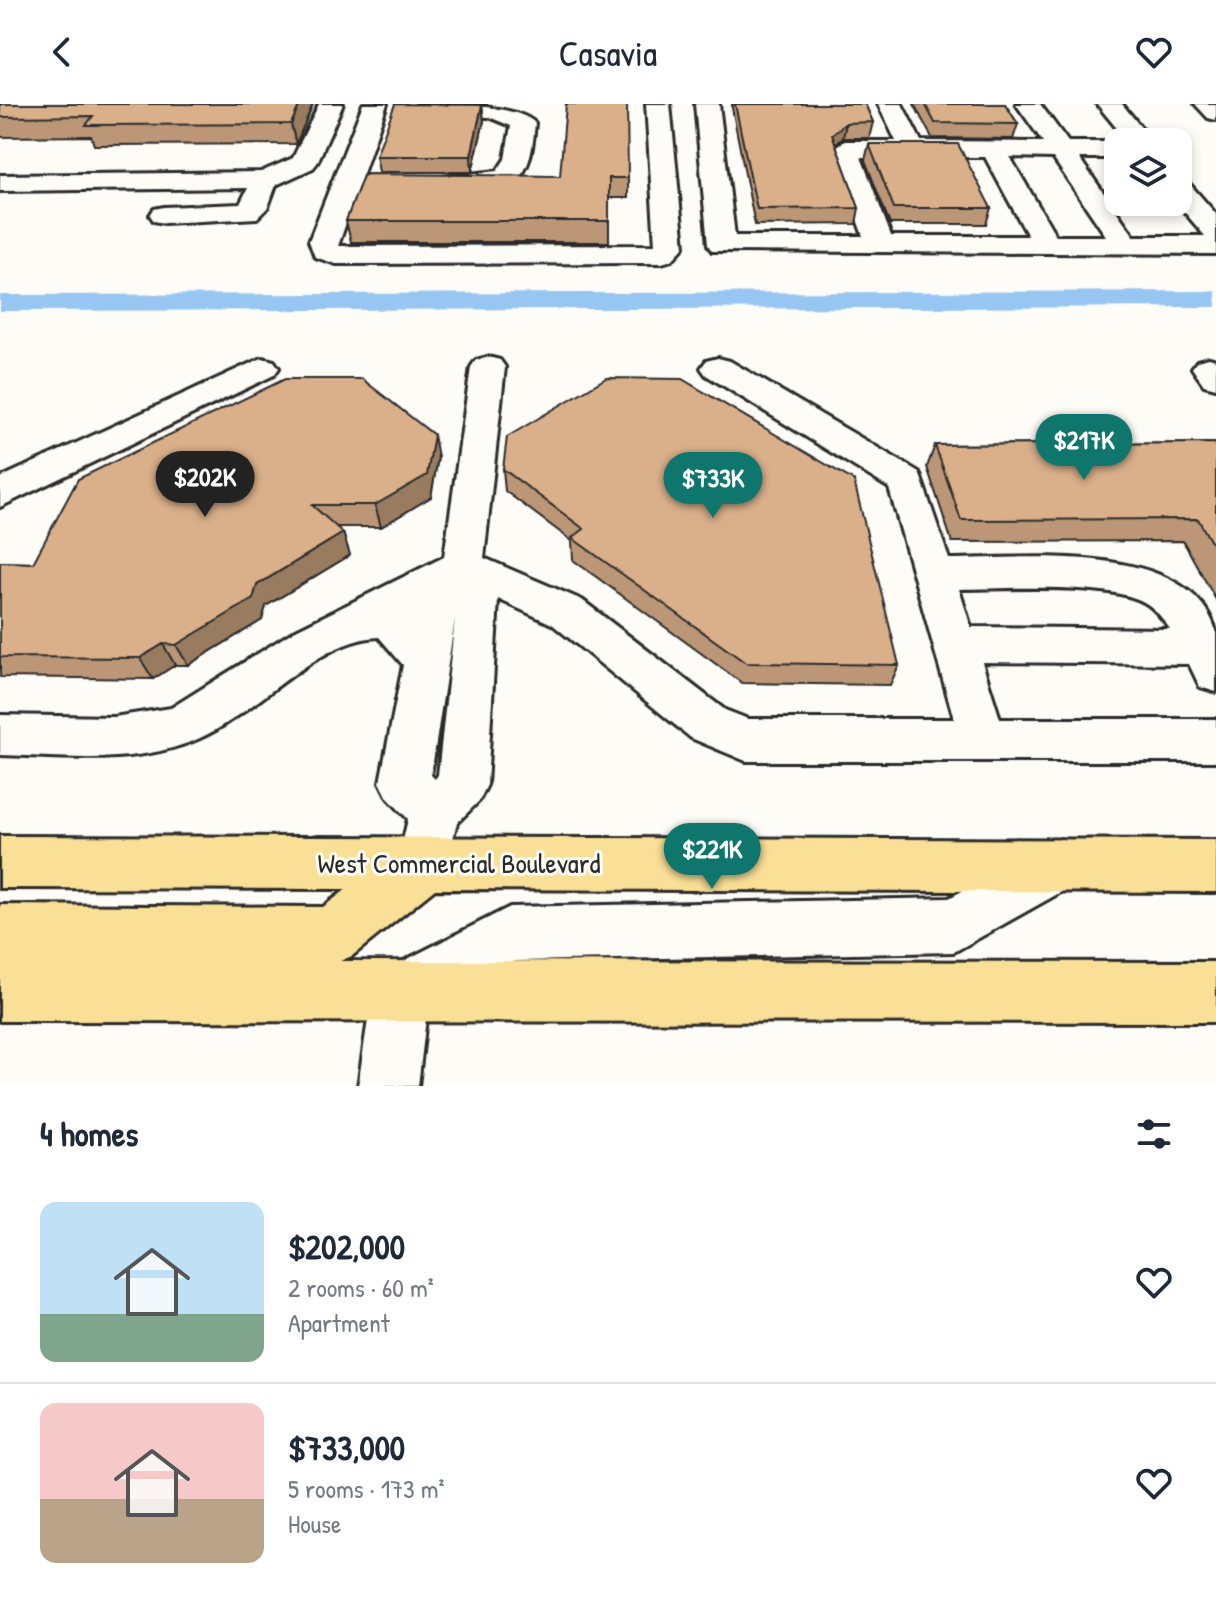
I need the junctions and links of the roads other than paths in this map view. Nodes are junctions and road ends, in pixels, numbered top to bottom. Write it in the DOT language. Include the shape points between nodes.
graph roads {
  1 [pos="331,104"];
  2 [pos="658,104"];
  3 [pos="707,104"];
  4 [pos="890,104"];
  5 [pos="1028,104"];
  6 [pos="1109,104"];
  7 [pos="1207,104"];
  8 [pos="374,106"];
  9 [pos="1216,113"];
  10 [pos="1129,128"];
  11 [pos="912,149"];
  12 [pos="993,149"];
  13 [pos="1061,150"];
  14 [pos="1104,150"];
  15 [pos="265,180"];
  16 [pos="0,183"];
  17 [pos="345,183"];
  18 [pos="377,183"];
  19 [pos="425,183"];
  20 [pos="1192,204"];
  21 [pos="164,215"];
  22 [pos="1216,232"];
  23 [pos="880,245"];
  24 [pos="1047,245"];
  25 [pos="1126,245"];
  26 [pos="1216,245"];
  27 [pos="488,367"];
  28 [pos="262,368"];
  29 [pos="718,368"];
  30 [pos="1216,368"];
  31 [pos="1216,378"];
  32 [pos="0,494"];
  33 [pos="463,566"];
  34 [pos="934,574"];
  35 [pos="567,612"];
  36 [pos="350,621"];
  37 [pos="955,644"];
  38 [pos="472,659"];
  39 [pos="1208,660"];
  40 [pos="425,662"];
  41 [pos="0,735"];
  42 [pos="983,740"];
  43 [pos="1216,740"];
  44 [pos="430,837"];
  45 [pos="0,862"];
  46 [pos="1062,863"];
  47 [pos="1216,866"];
  48 [pos="0,934"];
  49 [pos="0,991"];
  50 [pos="1216,992"];
  51 [pos="400,993"];
  52 [pos="388,1086"];
  1 -- 15 [label="street" via="304,163"];
  2 -- 17 [label="street" via="670,247 662,254 336,255 325,251 323,241"];
  3 -- 23 [label="street" via="722,245"];
  4 -- 11 [label="street"];
  5 -- 13 [label="street"];
  6 -- 10 [label="street"];
  7 -- 9 [label="street"];
  8 -- 17 [label="street"];
  8 -- 19 [label="street" via="490,109 515,115 523,123 519,162 510,175 489,183"];
  11 -- 12 [label="street"];
  11 -- 23 [label="street" via="845,149"];
  12 -- 13 [label="street"];
  12 -- 24 [label="street"];
  13 -- 14 [label="street"];
  13 -- 25 [label="street"];
  15 -- 16 [label="street"];
  15 -- 21 [label="street" via="247,212"];
  17 -- 18 [label="street"];
  20 -- 22 [label="street"];
  23 -- 24 [label="street"];
  24 -- 25 [label="street"];
  25 -- 26 [label="street"];
  27 -- 33 [label="street"];
  28 -- 32 [label="street"];
  29 -- 34 [label="street" via="906,481"];
  30 -- 31 [label="street" via="1209,368"];
  33 -- 35 [label="street"];
  33 -- 36 [label="street"];
  33 -- 38 [label="street" via="478,601"];
  33 -- 40 [label="street" via="437,599"];
  34 -- 37 [label="street"];
  34 -- 39 [label="street" via="1121,578 1160,591 1180,610"];
  35 -- 38 [label="street" via="518,619 493,630"];
  35 -- 42 [label="street" via="708,724 746,740"];
  36 -- 40 [label="street" via="385,620 404,632"];
  36 -- 41 [label="street" via="185,724 143,737"];
  37 -- 39 [label="street"];
  37 -- 42 [label="street"];
  38 -- 44 [label="street" via="462,785"];
  40 -- 44 [label="street" via="405,782"];
  42 -- 43 [label="street"];
  44 -- 45 [label="highway, West Commercial Boulevard"];
  44 -- 46 [label="highway, West Commercial Boulevard"];
  44 -- 48 [label="highway" via="332,936"];
  46 -- 47 [label="highway, West Commercial Boulevard"];
  46 -- 51 [label="street" via="954,925 510,934"];
  49 -- 51 [label="highway"];
  50 -- 51 [label="highway"];
  51 -- 52 [label="street"];
}
